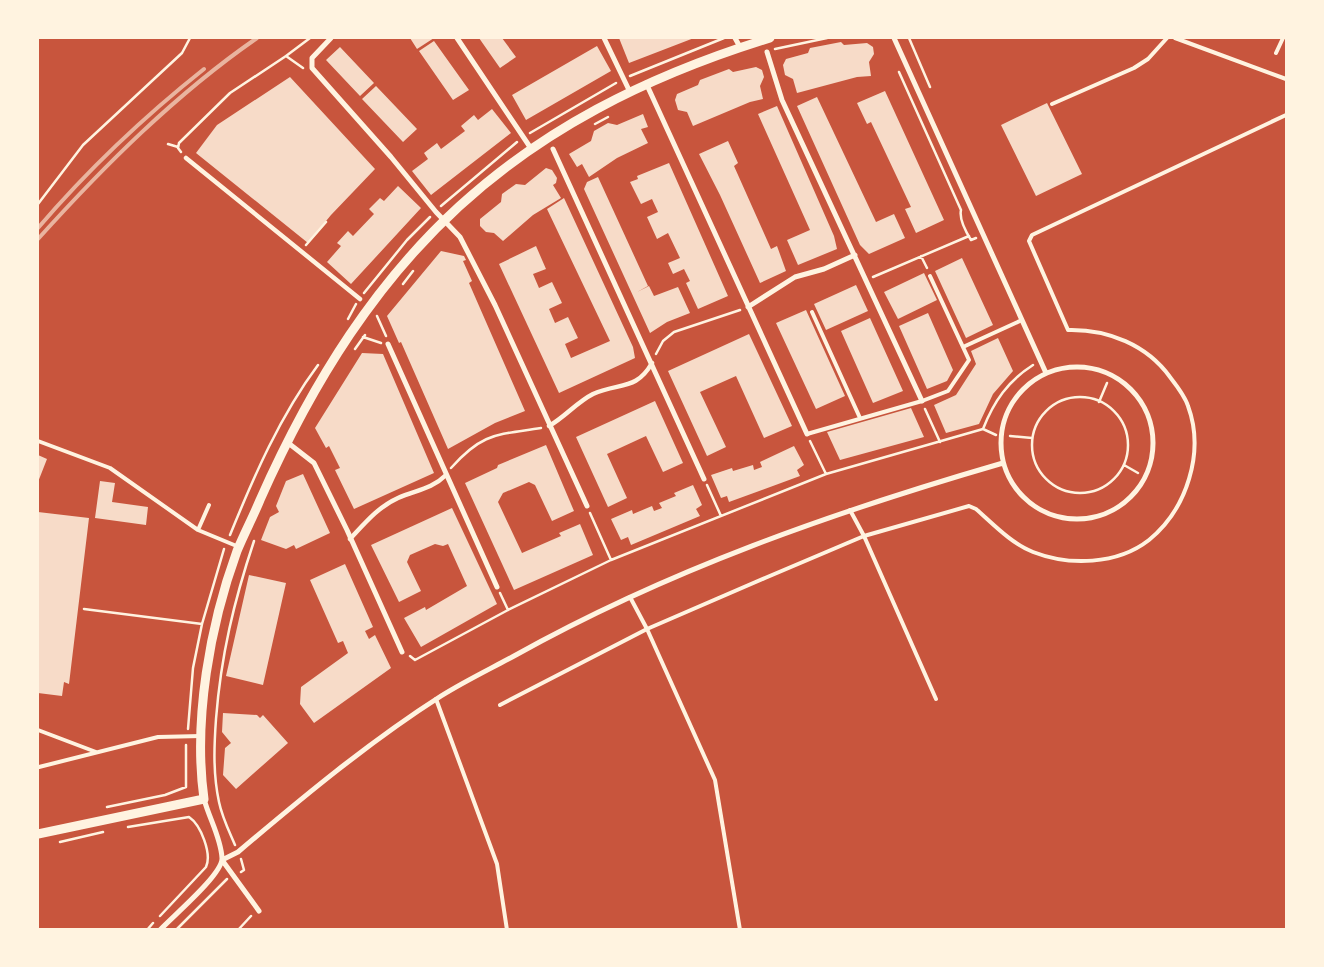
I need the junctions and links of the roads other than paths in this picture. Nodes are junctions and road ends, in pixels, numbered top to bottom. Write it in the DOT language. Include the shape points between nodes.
graph roads {
  1 [pos="331,38"];
  2 [pos="457,38"];
  3 [pos="604,38"];
  4 [pos="735,38"];
  5 [pos="894,38"];
  6 [pos="1166,38"];
  7 [pos="1175,38"];
  8 [pos="1283,38"];
  9 [pos="767,39"];
  10 [pos="740,47"];
  11 [pos="767,52"];
  12 [pos="1276,52"];
  13 [pos="1286,79"];
  14 [pos="646,83"];
  15 [pos="629,90"];
  16 [pos="1052,104"];
  17 [pos="1286,115"];
  18 [pos="546,137"];
  19 [pos="530,147"];
  20 [pos="553,149"];
  21 [pos="186,158"];
  22 [pos="444,219"];
  23 [pos="855,255"];
  24 [pos="930,276"];
  25 [pos="360,299"];
  26 [pos="748,307"];
  27 [pos="812,312"];
  28 [pos="1022,320"];
  29 [pos="388,344"];
  30 [pos="963,347"];
  31 [pos="652,362"];
  32 [pos="1046,373"];
  33 [pos="922,401"];
  34 [pos="860,418"];
  35 [pos="550,426"];
  36 [pos="807,434"];
  37 [pos="38,441"];
  38 [pos="286,442"];
  39 [pos="1003,463"];
  40 [pos="446,475"];
  41 [pos="704,480"];
  42 [pos="209,504"];
  43 [pos="587,506"];
  44 [pos="849,509"];
  45 [pos="198,530"];
  46 [pos="864,536"];
  47 [pos="350,538"];
  48 [pos="239,547"];
  49 [pos="498,588"];
  50 [pos="630,598"];
  51 [pos="647,629"];
  52 [pos="402,652"];
  53 [pos="436,699"];
  54 [pos="936,699"];
  55 [pos="500,705"];
  56 [pos="38,730"];
  57 [pos="201,736"];
  58 [pos="96,752"];
  59 [pos="39,767"];
  60 [pos="204,799"];
  61 [pos="38,834"];
  62 [pos="222,860"];
  63 [pos="258,910"];
  64 [pos="160,930"];
  65 [pos="507,930"];
  66 [pos="740,930"];
  1 -- 22 [label="street" via="312,58 312,68"];
  2 -- 19 [label="street"];
  3 -- 15 [label="street"];
  4 -- 10 [label="street"];
  5 -- 28 [label="street"];
  6 -- 16 [label="lane" via="1148,59 1134,68"];
  7 -- 13 [label="lane"];
  8 -- 12 [label="lane"];
  9 -- 10 [label="street"];
  9 -- 11 [label="street"];
  10 -- 14 [label="street"];
  11 -- 23 [label="street" via="782,100"];
  14 -- 15 [label="street"];
  14 -- 26 [label="street"];
  15 -- 18 [label="street"];
  17 -- 46 [label="lane" via="1032,235 1029,241 1068,330 1085,330 1115,337 1140,348 1161,365 1188,405 1193,425 1193,466 1180,499 1149,540 1100,560 1070,562 1032,552 969,506"];
  18 -- 19 [label="street"];
  18 -- 20 [label="street"];
  19 -- 22 [label="street"];
  20 -- 31 [label="street"];
  21 -- 25 [label="street"];
  22 -- 35 [label="street" via="467,248"];
  22 -- 38 [label="street" via="366,310 306,403"];
  23 -- 26 [label="street" via="824,269 794,277"];
  23 -- 33 [label="street"];
  24 -- 30 [label="lane"];
  26 -- 36 [label="street"];
  27 -- 34 [label="lane"];
  28 -- 30 [label="lane"];
  28 -- 32 [label="street"];
  29 -- 40 [label="street"];
  30 -- 33 [label="lane" via="969,360 948,391"];
  31 -- 35 [label="street" via="643,377 593,394"];
  31 -- 41 [label="street"];
  32 -- 39 [label="street" via="1013,401 1004,420 1000,441"];
  32 -- 39 [label="street" via="1068,367 1090,368 1111,375 1130,388 1143,405 1151,426 1153,451 1145,476 1131,496 1111,511 1090,518 1067,518 1046,512 1027,500 1012,483"];
  33 -- 34 [label="lane"];
  34 -- 36 [label="lane"];
  35 -- 43 [label="street"];
  37 -- 45 [label="lane" via="110,468"];
  38 -- 47 [label="street" via="314,463"];
  38 -- 48 [label="street"];
  39 -- 44 [label="street"];
  40 -- 47 [label="street" via="426,490 380,508"];
  40 -- 49 [label="street"];
  42 -- 45 [label="lane"];
  44 -- 46 [label="lane"];
  44 -- 50 [label="street" via="702,565"];
  45 -- 48 [label="lane"];
  46 -- 51 [label="lane"];
  46 -- 54 [label="lane"];
  47 -- 52 [label="street"];
  48 -- 57 [label="street" via="212,643"];
  50 -- 51 [label="lane"];
  50 -- 53 [label="street" via="561,629"];
  51 -- 55 [label="lane"];
  51 -- 66 [label="lane" via="715,780"];
  53 -- 62 [label="street" via="368,746 238,852"];
  53 -- 65 [label="lane" via="498,864"];
  56 -- 58 [label="lane"];
  57 -- 58 [label="lane" via="158,737"];
  57 -- 60 [label="street"];
  58 -- 59 [label="lane"];
  60 -- 61 [label="street"];
  60 -- 62 [label="street"];
  62 -- 63 [label="street"];
  62 -- 64 [label="street" via="214,876"];
}
